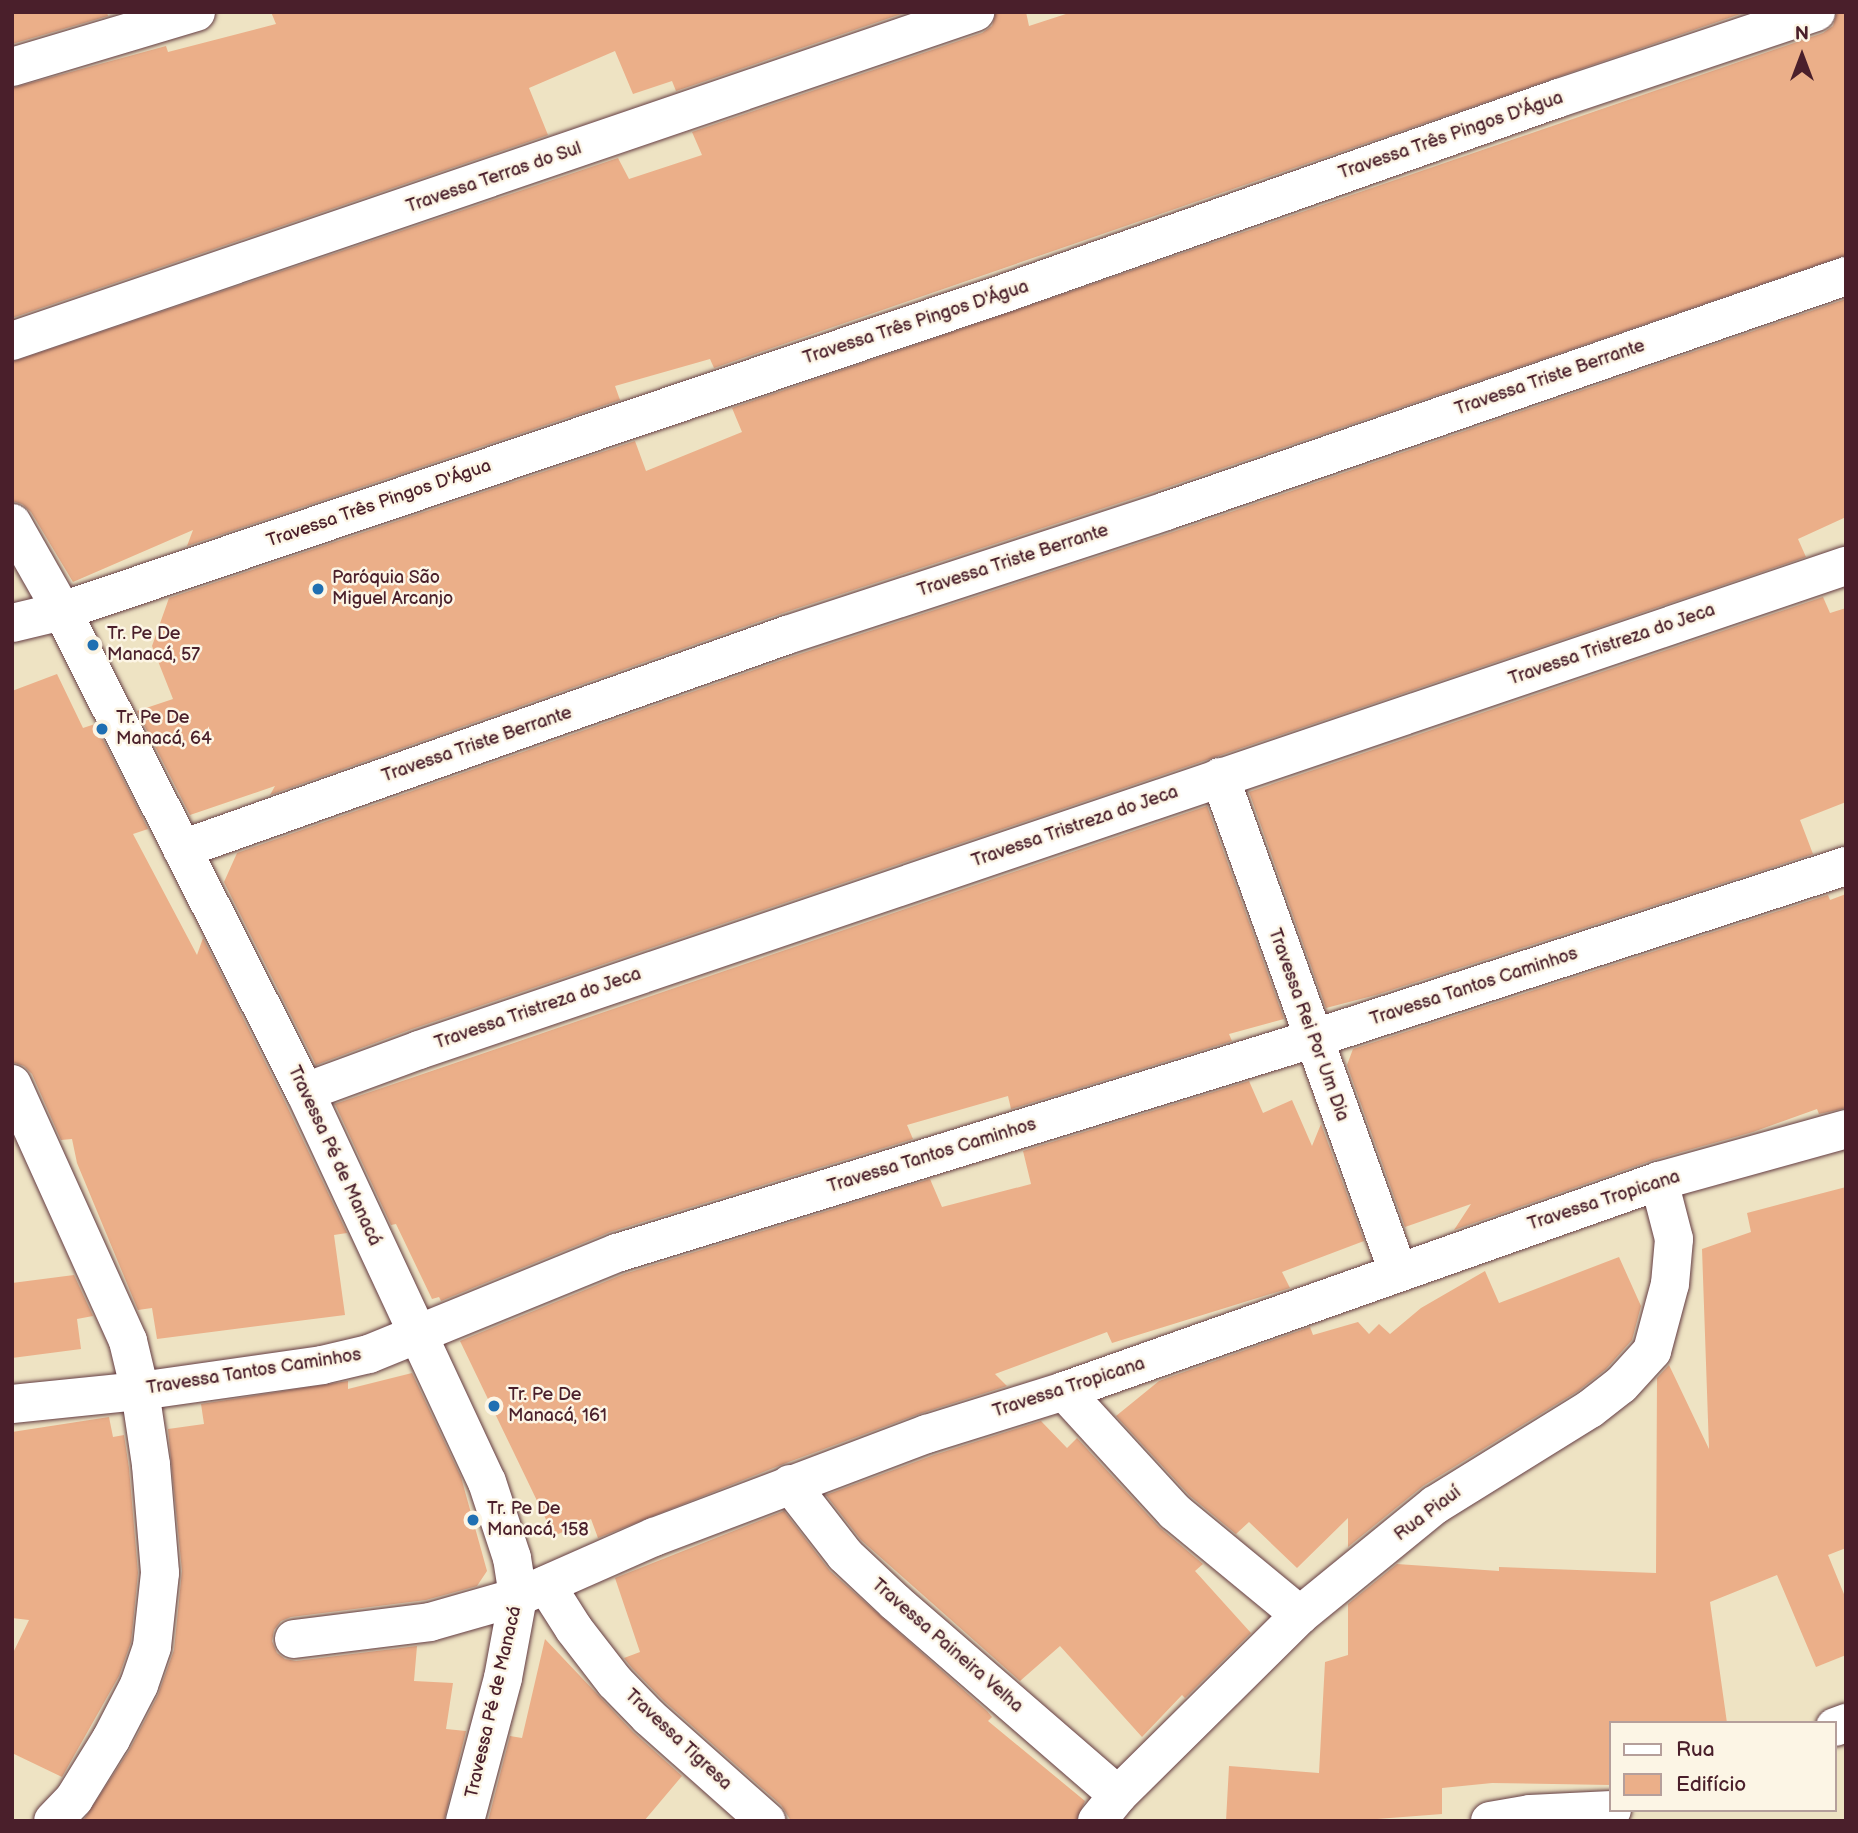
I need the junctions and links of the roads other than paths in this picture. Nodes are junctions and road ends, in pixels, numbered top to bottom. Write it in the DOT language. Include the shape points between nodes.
graph roads {
  1 [pos="197,12"];
  2 [pos="975,12"];
  3 [pos="1816,12"];
  4 [pos="916,21"];
  5 [pos="12,67"];
  6 [pos="1846,276"];
  7 [pos="12,341"];
  8 [pos="12,523"];
  9 [pos="1846,566"];
  10 [pos="62,611"];
  11 [pos="12,623"];
  12 [pos="1220,777"];
  13 [pos="182,849"];
  14 [pos="1846,866"];
  15 [pos="1312,1039"];
  16 [pos="12,1084"];
  17 [pos="305,1092"];
  18 [pos="1846,1129"];
  19 [pos="1659,1181"];
  20 [pos="1398,1272"];
  21 [pos="417,1335"];
  22 [pos="140,1391"];
  23 [pos="1064,1391"];
  24 [pos="12,1404"];
  25 [pos="790,1484"];
  26 [pos="532,1591"];
  27 [pos="1300,1615"];
  28 [pos="294,1639"];
  29 [pos="1107,1808"];
  30 [pos="1610,1810"];
  31 [pos="53,1821"];
  32 [pos="465,1821"];
  33 [pos="766,1821"];
  34 [pos="1490,1821"];
  1 -- 5 [label="street"];
  2 -- 4 [label="street, Travessa Terras do Sul"];
  3 -- 10 [label="street, Travessa Três Pingos D'Água" via="1008,292"];
  4 -- 7 [label="street, Travessa Terras do Sul"];
  6 -- 13 [label="street, Travessa Triste Berrante" via="1179,506 787,635"];
  8 -- 10 [label="street, Travessa Pé de Manacá"];
  9 -- 12 [label="street, Travessa Tristreza do Jeca"];
  10 -- 11 [label="street, Travessa Três Pingos D'Água"];
  10 -- 13 [label="street, Travessa Pé de Manacá"];
  12 -- 15 [label="street, Travessa Rei Por Um Dia"];
  12 -- 17 [label="street, Travessa Tristreza do Jeca"];
  13 -- 17 [label="street, Travessa Pé de Manacá"];
  14 -- 15 [label="street, Travessa Tantos Caminhos"];
  15 -- 20 [label="street, Travessa Rei Por Um Dia"];
  15 -- 21 [label="street, Travessa Tantos Caminhos" via="617,1253"];
  16 -- 22 [label="street" via="112,1300"];
  17 -- 21 [label="street, Travessa Pé de Manacá"];
  18 -- 19 [label="street, Travessa Tropicana"];
  19 -- 20 [label="street, Travessa Tropicana"];
  19 -- 27 [label="street, Rua Piauí" via="1674,1239 1670,1284 1652,1350 1621,1385 1590,1409 1435,1505"];
  20 -- 23 [label="street, Travessa Tropicana"];
  21 -- 22 [label="street, Travessa Tantos Caminhos" via="369,1354 322,1365"];
  21 -- 26 [label="street, Travessa Pé de Manacá" via="487,1482 512,1558"];
  22 -- 24 [label="street, Travessa Tantos Caminhos"];
  22 -- 31 [label="street" via="160,1573 152,1647 111,1740 74,1799"];
  23 -- 25 [label="street, Travessa Tropicana"];
  23 -- 27 [label="street" via="1175,1512"];
  25 -- 26 [label="street, Travessa Tropicana"];
  25 -- 29 [label="street, Travessa Paineira Velha" via="845,1555"];
  26 -- 28 [label="street, Travessa Tropicana" via="430,1622"];
  26 -- 32 [label="street, Travessa Pé de Manacá" via="503,1678"];
  26 -- 33 [label="street, Travessa Tigresa" via="574,1629 649,1717"];
  27 -- 29 [label="street, Rua Piauí"];
  30 -- 34 [label="street"];
}
